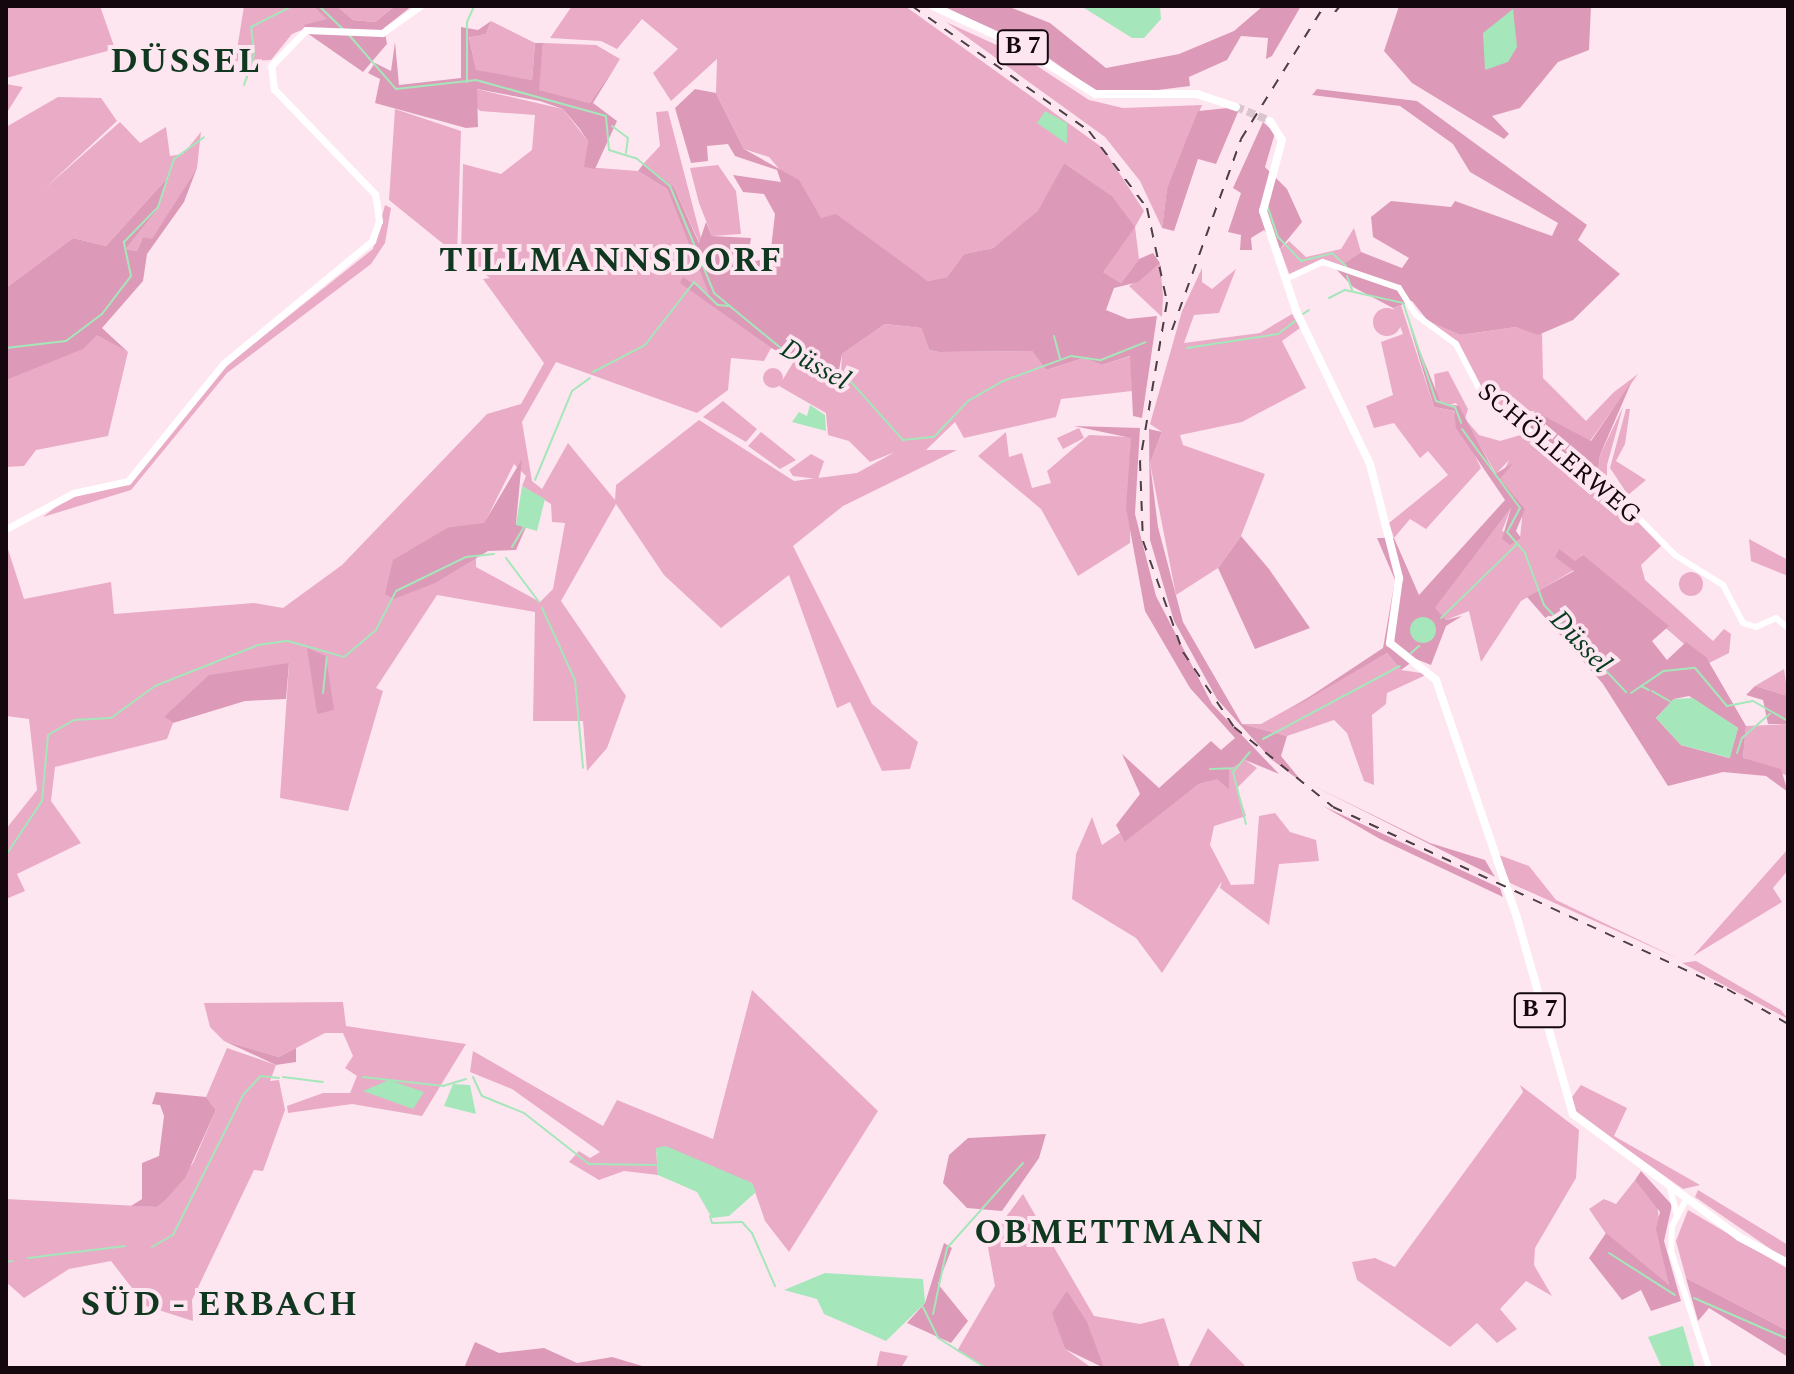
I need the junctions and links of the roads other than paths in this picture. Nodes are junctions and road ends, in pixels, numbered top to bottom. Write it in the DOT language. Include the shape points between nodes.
graph roads {
  1 [pos="420,6"];
  2 [pos="933,6"];
  3 [pos="1236,107"];
  4 [pos="1270,121"];
  5 [pos="1288,278"];
  6 [pos="6,529"];
  7 [pos="1788,628"];
  8 [pos="1668,1185"];
  9 [pos="1687,1198"];
  10 [pos="1675,1215"];
  11 [pos="1788,1263"];
  12 [pos="1709,1368"];
  1 -- 6 [label="main road" via="390,31 334,26 292,38 269,73 274,89 378,202 374,238 224,363 128,481 73,493"];
  2 -- 3 [label="main road, B 7" via="1021,47 1095,94 1197,94"];
  4 -- 5 [label="main road" via="1282,140 1263,211"];
  5 -- 7 [label="street, SCHÖLLERWEG" via="1323,262 1399,288 1421,320 1456,344 1483,396 1617,496 1675,555 1723,585 1743,623 1756,627 1776,618"];
  5 -- 8 [label="main road, B 7" via="1301,323 1372,474 1399,578 1390,643 1436,680 1511,900 1575,1118"];
  8 -- 9 [label="main road, B 7"];
  8 -- 10 [label="street"];
  9 -- 10 [label="street"];
  9 -- 11 [label="main road, B 7"];
  10 -- 12 [label="street" via="1671,1251"];
}
